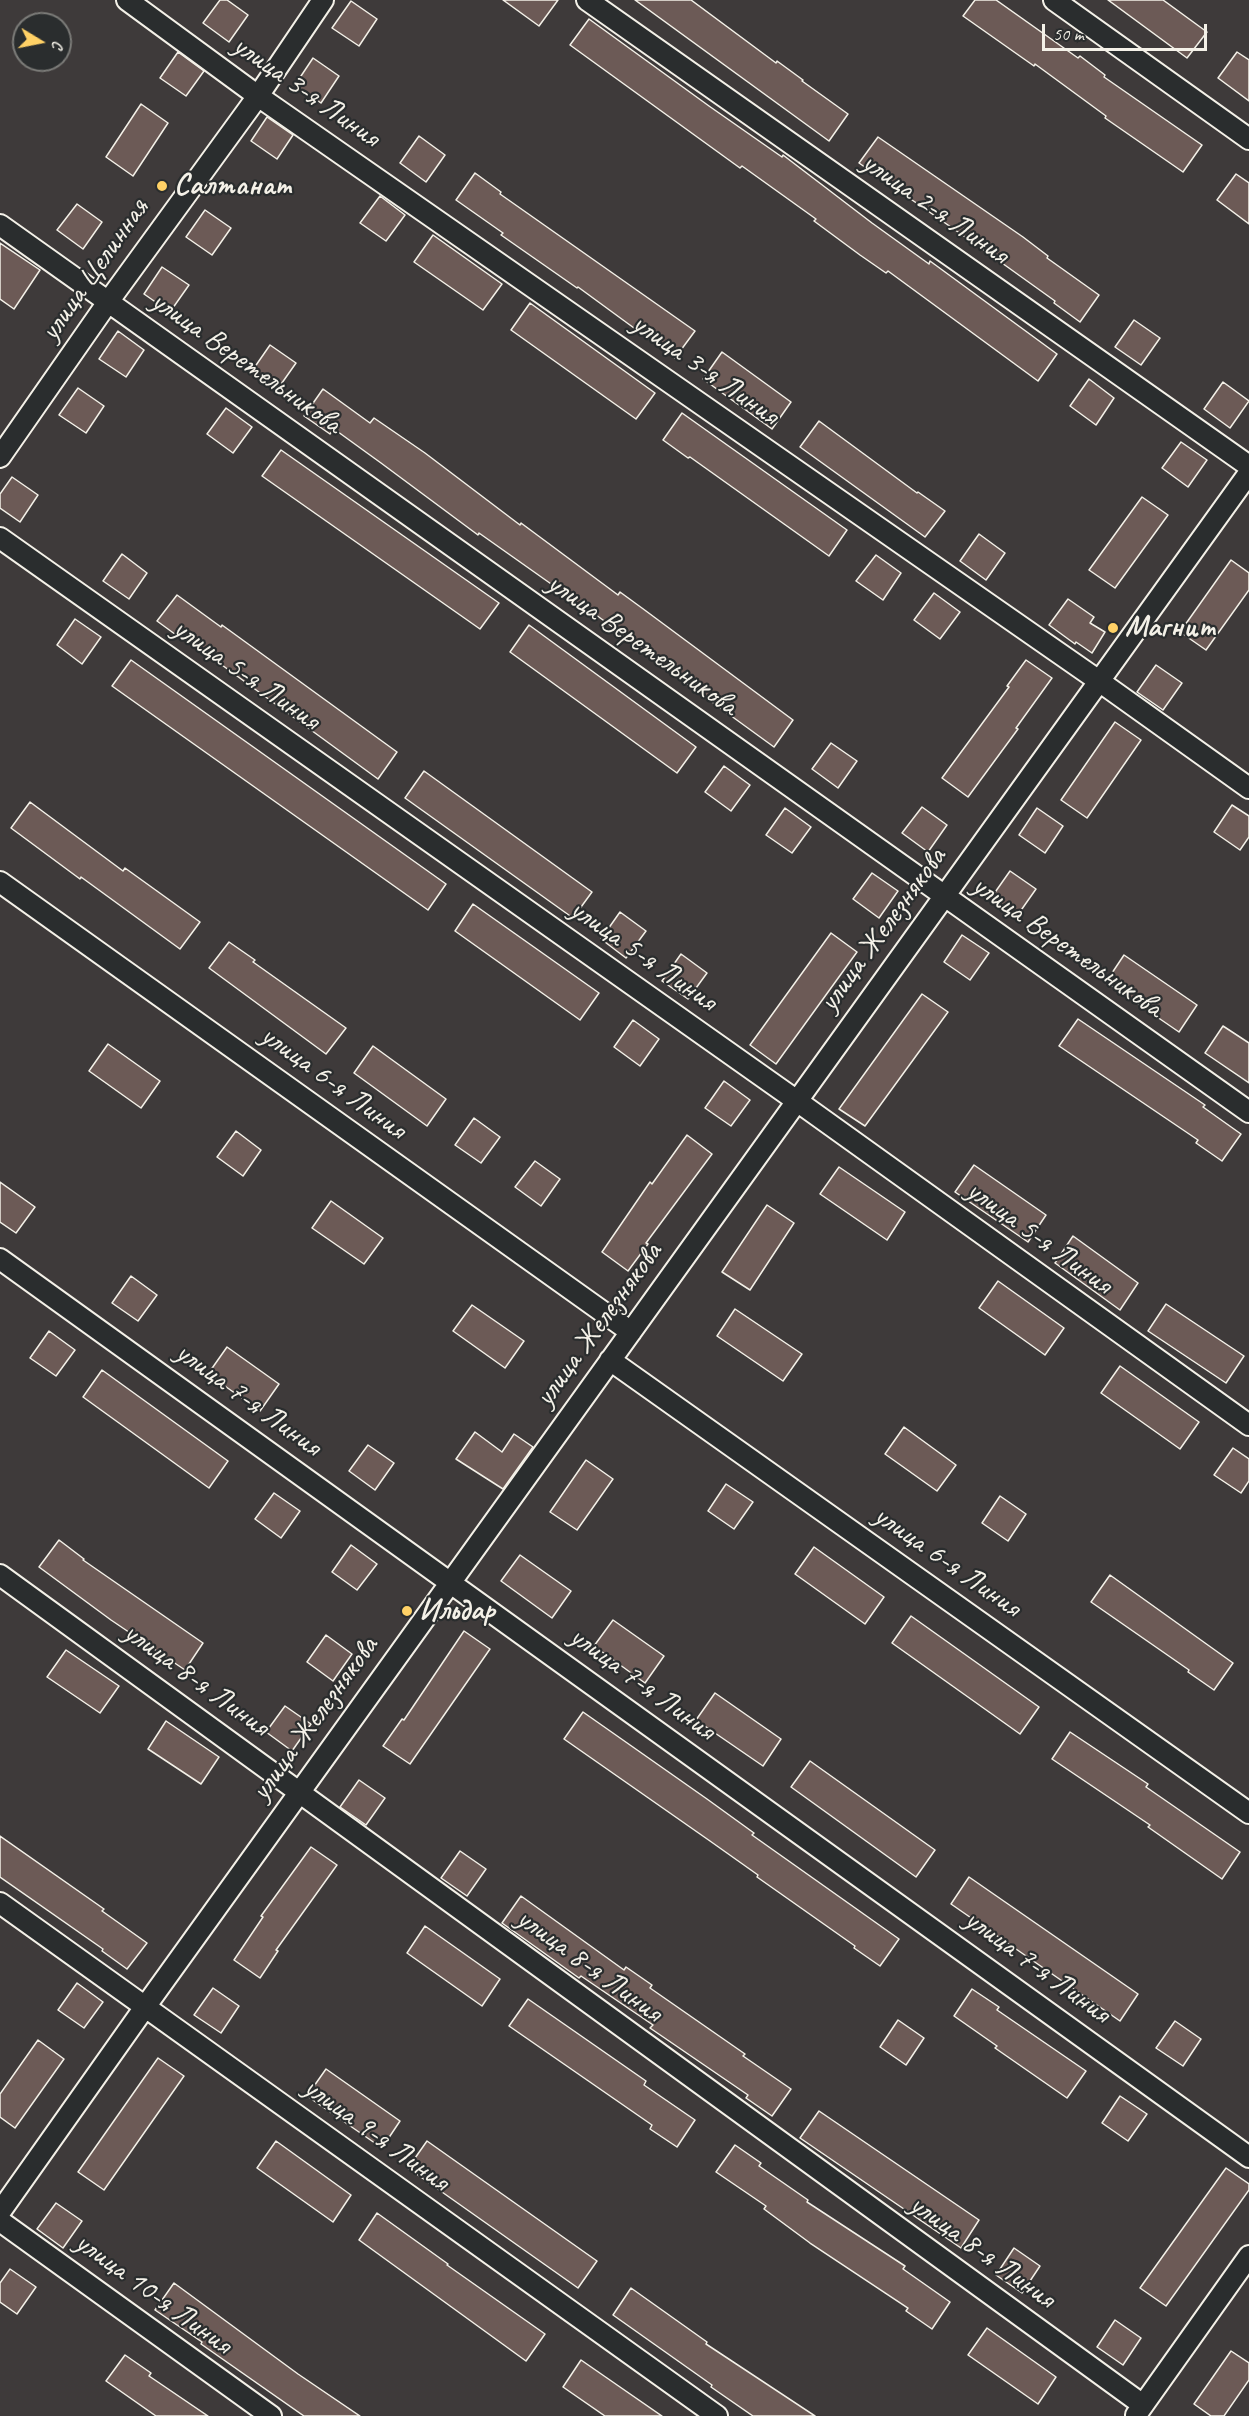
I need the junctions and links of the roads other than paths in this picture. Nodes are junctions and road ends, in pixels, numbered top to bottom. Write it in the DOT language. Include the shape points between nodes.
graph roads {
  1 [pos="127,0"];
  2 [pos="322,0"];
  3 [pos="587,0"];
  4 [pos="1054,0"];
  5 [pos="258,96"];
  6 [pos="1249,139"];
  7 [pos="0,225"];
  8 [pos="108,302"];
  9 [pos="0,457"];
  10 [pos="1249,466"];
  11 [pos="1249,473"];
  12 [pos="0,538"];
  13 [pos="1099,681"];
  14 [pos="1249,788"];
  15 [pos="0,882"];
  16 [pos="944,897"];
  17 [pos="797,1101"];
  18 [pos="1249,1112"];
  19 [pos="0,1259"];
  20 [pos="631,1332"];
  21 [pos="610,1360"];
  22 [pos="1249,1425"];
  23 [pos="0,1575"];
  24 [pos="451,1582"];
  25 [pos="300,1792"];
  26 [pos="1249,1813"];
  27 [pos="0,1903"];
  28 [pos="145,2007"];
  29 [pos="1249,2157"];
  30 [pos="0,2212"];
  31 [pos="0,2221"];
  32 [pos="1249,2256"];
  33 [pos="1139,2411"];
  34 [pos="271,2416"];
  35 [pos="717,2416"];
  1 -- 5 [label="street, улица 3-я Линия"];
  2 -- 5 [label="street, улица Целинная"];
  3 -- 10 [label="street, улица 2-я Линия"];
  4 -- 6 [label="street"];
  5 -- 8 [label="street, улица Целинная"];
  5 -- 13 [label="street, улица 3-я Линия"];
  7 -- 8 [label="street, улица Веретельникова"];
  8 -- 9 [label="street, улица Целинная"];
  8 -- 16 [label="street, улица Веретельникова"];
  11 -- 13 [label="street, улица Железнякова"];
  12 -- 17 [label="street, улица 5-я Линия"];
  13 -- 14 [label="street, улица 3-я Линия"];
  13 -- 16 [label="street, улица Железнякова"];
  15 -- 20 [label="street, улица 6-я Линия"];
  16 -- 17 [label="street, улица Железнякова"];
  16 -- 18 [label="street, улица Веретельникова"];
  17 -- 20 [label="street, улица Железнякова"];
  17 -- 22 [label="street, улица 5-я Линия"];
  19 -- 24 [label="street, улица 7-я Линия"];
  20 -- 21 [label="street, улица Железнякова"];
  21 -- 24 [label="street, улица Железнякова"];
  21 -- 26 [label="street, улица 6-я Линия"];
  23 -- 25 [label="street, улица 8-я Линия"];
  24 -- 25 [label="street, улица Железнякова"];
  24 -- 29 [label="street, улица 7-я Линия"];
  25 -- 28 [label="street, улица Железнякова"];
  25 -- 33 [label="street, улица 8-я Линия"];
  27 -- 28 [label="street, улица 9-я Линия"];
  28 -- 30 [label="street, улица Железнякова"];
  28 -- 35 [label="street, улица 9-я Линия"];
  31 -- 34 [label="street, улица 10-я Линия"];
  32 -- 33 [label="street"];
}
